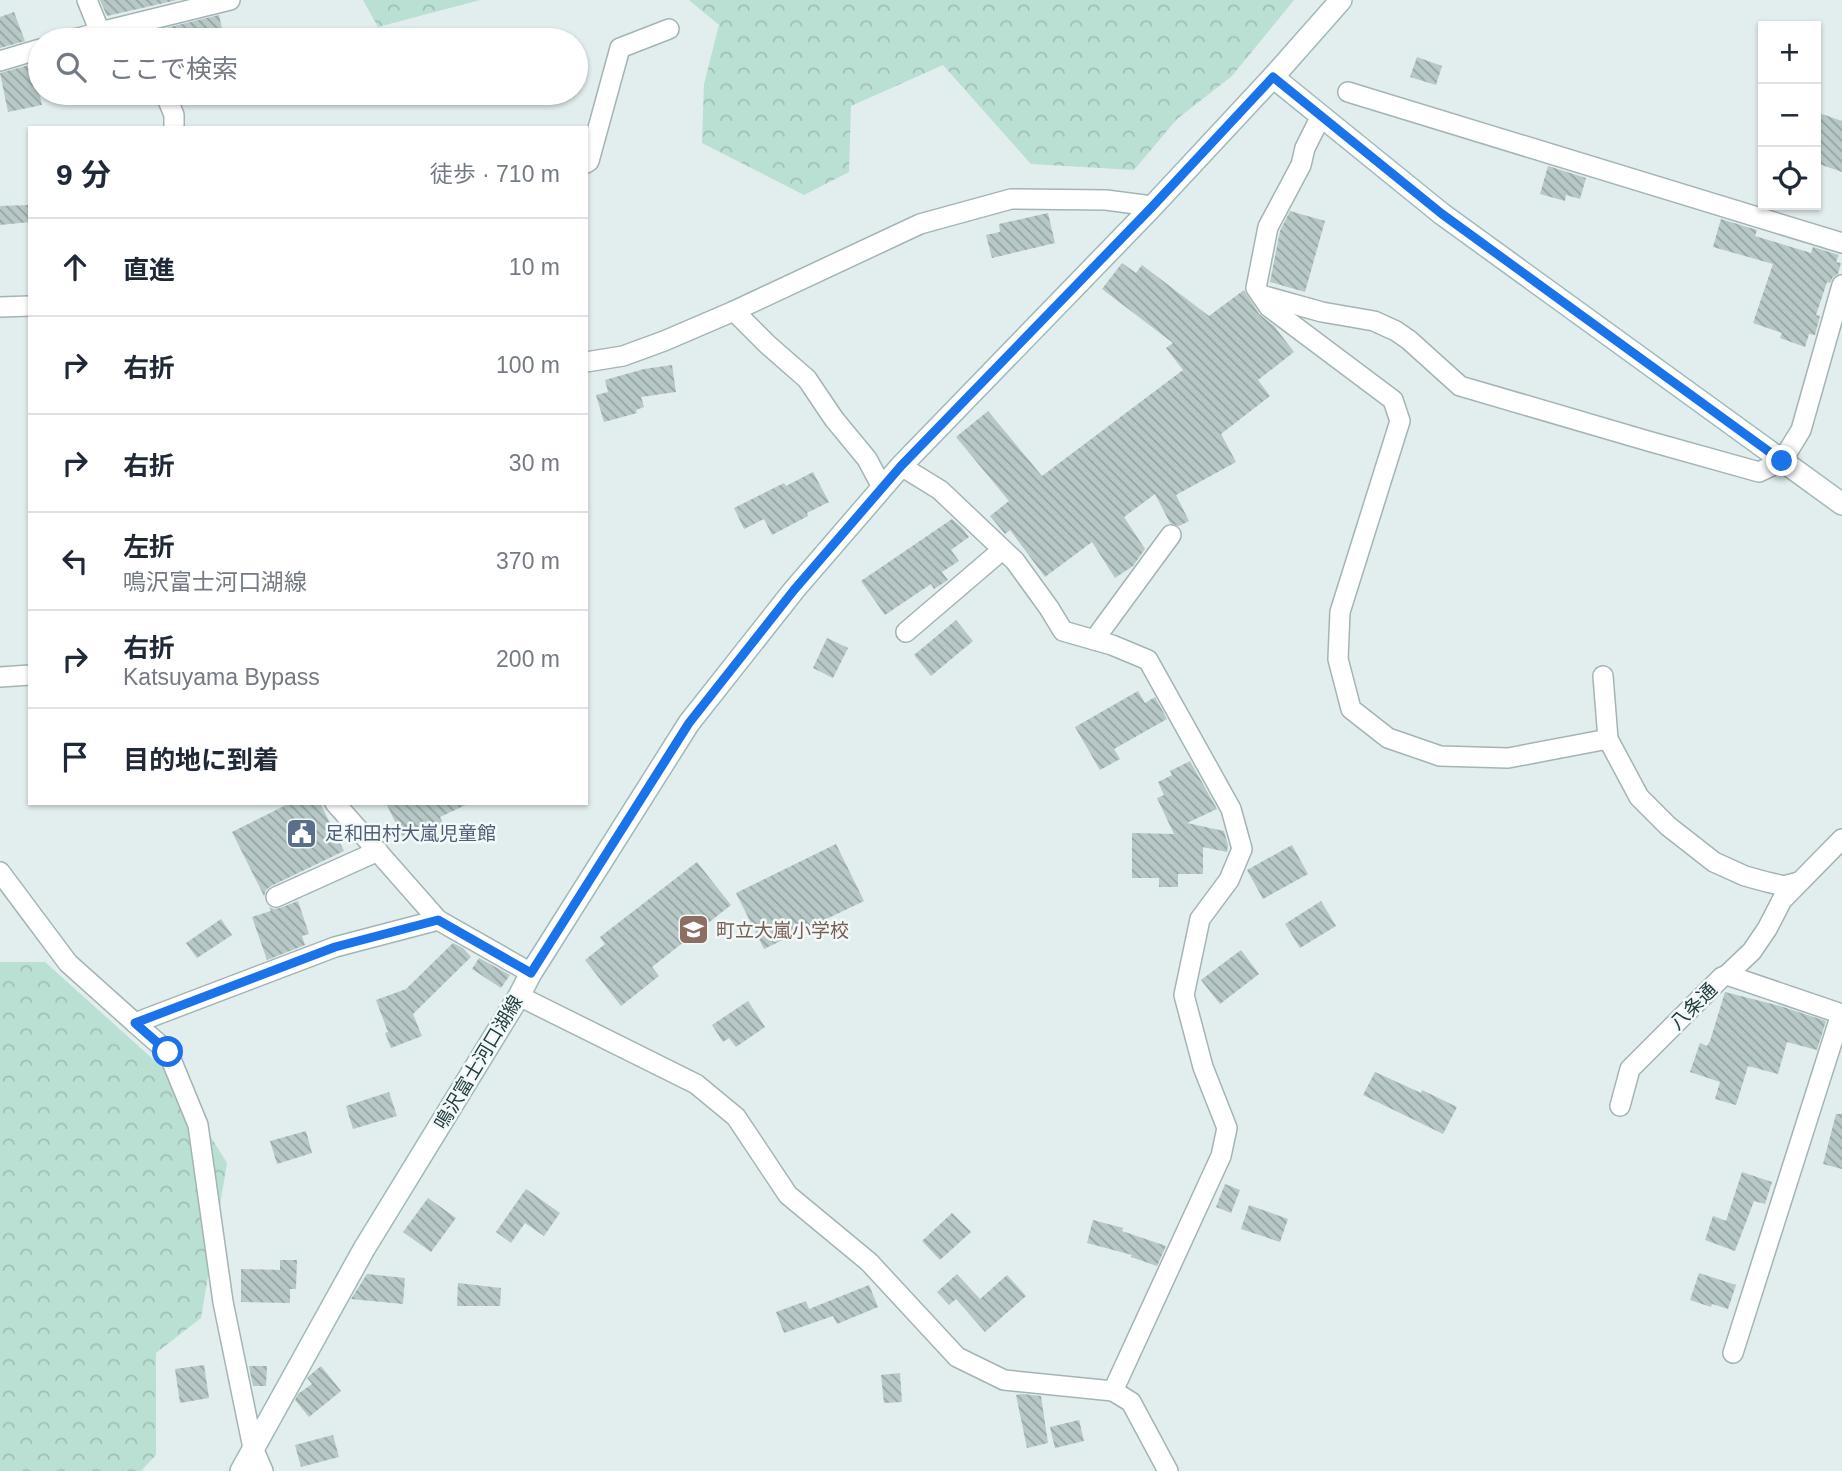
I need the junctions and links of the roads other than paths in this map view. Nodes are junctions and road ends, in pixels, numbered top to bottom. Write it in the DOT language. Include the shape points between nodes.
graph roads {
  1 [pos="87,0"];
  2 [pos="230,0"];
  3 [pos="1341,0"];
  4 [pos="101,28"];
  5 [pos="133,28"];
  6 [pos="669,29"];
  7 [pos="28,53"];
  8 [pos="0,61"];
  9 [pos="1273,77"];
  10 [pos="1348,92"];
  11 [pos="170,105"];
  12 [pos="1321,116"];
  13 [pos="174,126"];
  14 [pos="588,162"];
  15 [pos="1151,208"];
  16 [pos="1842,243"];
  17 [pos="1842,285"];
  18 [pos="1260,294"];
  19 [pos="28,306"];
  20 [pos="0,307"];
  21 [pos="734,312"];
  22 [pos="588,362"];
  23 [pos="1782,461"];
  24 [pos="901,466"];
  25 [pos="882,487"];
  26 [pos="1842,504"];
  27 [pos="1171,535"];
  28 [pos="1002,550"];
  29 [pos="906,632"];
  30 [pos="1094,640"];
  31 [pos="28,675"];
  32 [pos="1603,676"];
  33 [pos="0,677"];
  34 [pos="1608,740"];
  35 [pos="337,805"];
  36 [pos="1842,839"];
  37 [pos="378,851"];
  38 [pos="0,872"];
  39 [pos="1799,882"];
  40 [pos="276,897"];
  41 [pos="438,920"];
  42 [pos="531,973"];
  43 [pos="1727,975"];
  44 [pos="519,996"];
  45 [pos="1842,1014"];
  46 [pos="135,1023"];
  47 [pos="1620,1106"];
  48 [pos="1733,1353"];
  49 [pos="1113,1391"];
  50 [pos="253,1448"];
  51 [pos="242,1471"];
  52 [pos="262,1471"];
  53 [pos="1168,1471"];
  1 -- 4 [label="street"];
  2 -- 5 [label="street"];
  3 -- 9 [label="main road, 鳴沢富士河口湖線"];
  6 -- 14 [label="street" via="620,48"];
  7 -- 8 [label="street"];
  9 -- 12 [label="main road"];
  9 -- 15 [label="main road, 鳴沢富士河口湖線"];
  10 -- 16 [label="street"];
  11 -- 13 [label="street"];
  12 -- 18 [label="street" via="1268,227 1256,288"];
  12 -- 23 [label="main road" via="1442,214"];
  15 -- 21 [label="street" via="1106,200 1010,199 920,224"];
  15 -- 24 [label="main road, 鳴沢富士河口湖線"];
  17 -- 23 [label="street" via="1801,429"];
  18 -- 23 [label="street" via="1374,321 1396,331 1460,386 1759,472"];
  18 -- 34 [label="street" via="1269,307 1393,400 1400,421 1340,612 1338,659 1351,709 1388,738 1440,756 1508,758"];
  19 -- 20 [label="street"];
  21 -- 22 [label="street" via="623,356"];
  21 -- 25 [label="street" via="807,379 867,459"];
  23 -- 26 [label="main road"];
  24 -- 25 [label="main road, 鳴沢富士河口湖線"];
  24 -- 28 [label="street" via="940,490"];
  25 -- 42 [label="main road, 鳴沢富士河口湖線" via="689,723"];
  27 -- 30 [label="street"];
  28 -- 29 [label="street"];
  28 -- 30 [label="street" via="1015,561 1063,631"];
  30 -- 49 [label="street" via="1148,660 1231,809 1242,849 1229,880 1200,919 1184,995 1203,1067 1227,1128 1222,1156"];
  31 -- 33 [label="street"];
  32 -- 34 [label="street"];
  34 -- 39 [label="street" via="1639,797 1714,862 1767,882 1784,886"];
  35 -- 37 [label="street"];
  36 -- 39 [label="street"];
  37 -- 40 [label="street"];
  37 -- 41 [label="street"];
  38 -- 46 [label="street" via="68,963"];
  39 -- 43 [label="street" via="1782,900 1752,951"];
  41 -- 42 [label="street"];
  41 -- 46 [label="street" via="335,947"];
  42 -- 44 [label="main road, 鳴沢富士河口湖線"];
  43 -- 45 [label="street, 八条通"];
  43 -- 47 [label="street, 八条通" via="1630,1069"];
  44 -- 49 [label="street" via="706,1092 736,1117 788,1195 869,1262 957,1357 1004,1380"];
  44 -- 50 [label="main road, 鳴沢富士河口湖線" via="365,1249"];
  45 -- 48 [label="street"];
  46 -- 50 [label="street" via="168,1052 198,1125 223,1303"];
  49 -- 53 [label="street" via="1131,1402"];
  50 -- 51 [label="main road, 鳴沢富士河口湖線"];
  50 -- 52 [label="street"];
}
